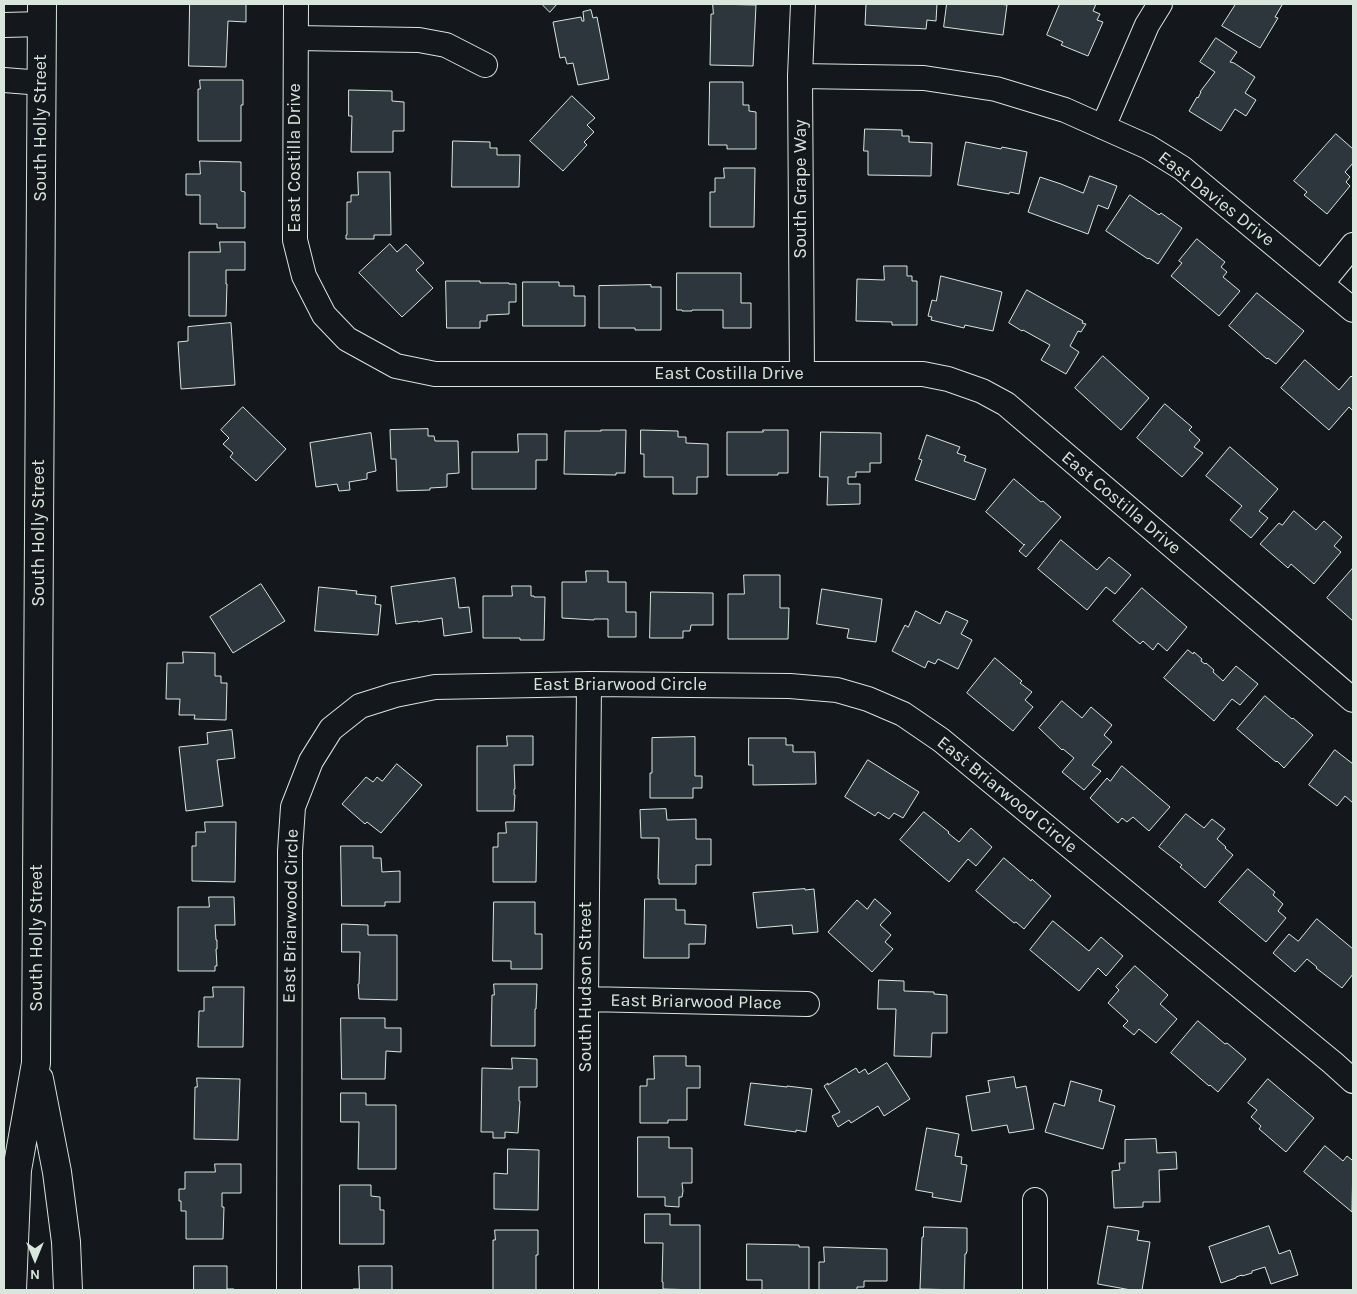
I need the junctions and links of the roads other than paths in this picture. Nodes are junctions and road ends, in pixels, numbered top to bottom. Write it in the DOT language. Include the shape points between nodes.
graph roads {
  1 [pos="296,4"];
  2 [pos="802,4"];
  3 [pos="1160,4"];
  4 [pos="42,14"];
  5 [pos="4,25"];
  6 [pos="296,38"];
  7 [pos="485,66"];
  8 [pos="800,76"];
  9 [pos="4,80"];
  10 [pos="42,83"];
  11 [pos="1103,127"];
  12 [pos="1353,245"];
  13 [pos="1322,283"];
  14 [pos="1353,310"];
  15 [pos="802,374"];
  16 [pos="589,684"];
  17 [pos="1353,700"];
  18 [pos="586,1000"];
  19 [pos="807,1004"];
  20 [pos="36,1062"];
  21 [pos="1353,1081"];
  22 [pos="1035,1200"];
  23 [pos="12,1290"];
  24 [pos="68,1290"];
  25 [pos="289,1290"];
  26 [pos="586,1290"];
  27 [pos="1035,1290"];
  1 -- 6 [label="street, East Costilla Drive"];
  2 -- 8 [label="street, South Grape Way"];
  3 -- 11 [label="street" via="1147,25"];
  4 -- 5 [label="street"];
  4 -- 10 [label="main road, South Holly Street"];
  6 -- 7 [label="street" via="419,40 446,46"];
  6 -- 15 [label="street, East Costilla Drive" via="295,240 304,276 324,315 347,339 396,366 435,374"];
  8 -- 11 [label="street, East Davies Drive" via="924,78 996,89 1065,110"];
  8 -- 15 [label="street, South Grape Way"];
  9 -- 10 [label="street"];
  10 -- 20 [label="main road, South Holly Street"];
  11 -- 13 [label="street, East Davies Drive" via="1148,147 1182,168"];
  12 -- 13 [label="street"];
  13 -- 14 [label="street, East Davies Drive"];
  15 -- 17 [label="street, East Costilla Drive" via="924,374 982,391 1006,404"];
  16 -- 18 [label="street, South Hudson Street"];
  16 -- 21 [label="street, East Briarwood Circle" via="790,686 837,690 903,714 941,740"];
  16 -- 25 [label="street, East Briarwood Circle" via="435,687 395,695 360,706 332,729 311,761 293,807 290,851"];
  18 -- 19 [label="street, East Briarwood Place"];
  18 -- 26 [label="street, South Hudson Street"];
  20 -- 23 [label="main road, South Holly Street" via="17,1170"];
  20 -- 24 [label="main road, South Holly Street" via="58,1172"];
  22 -- 27 [label="street"];
}
